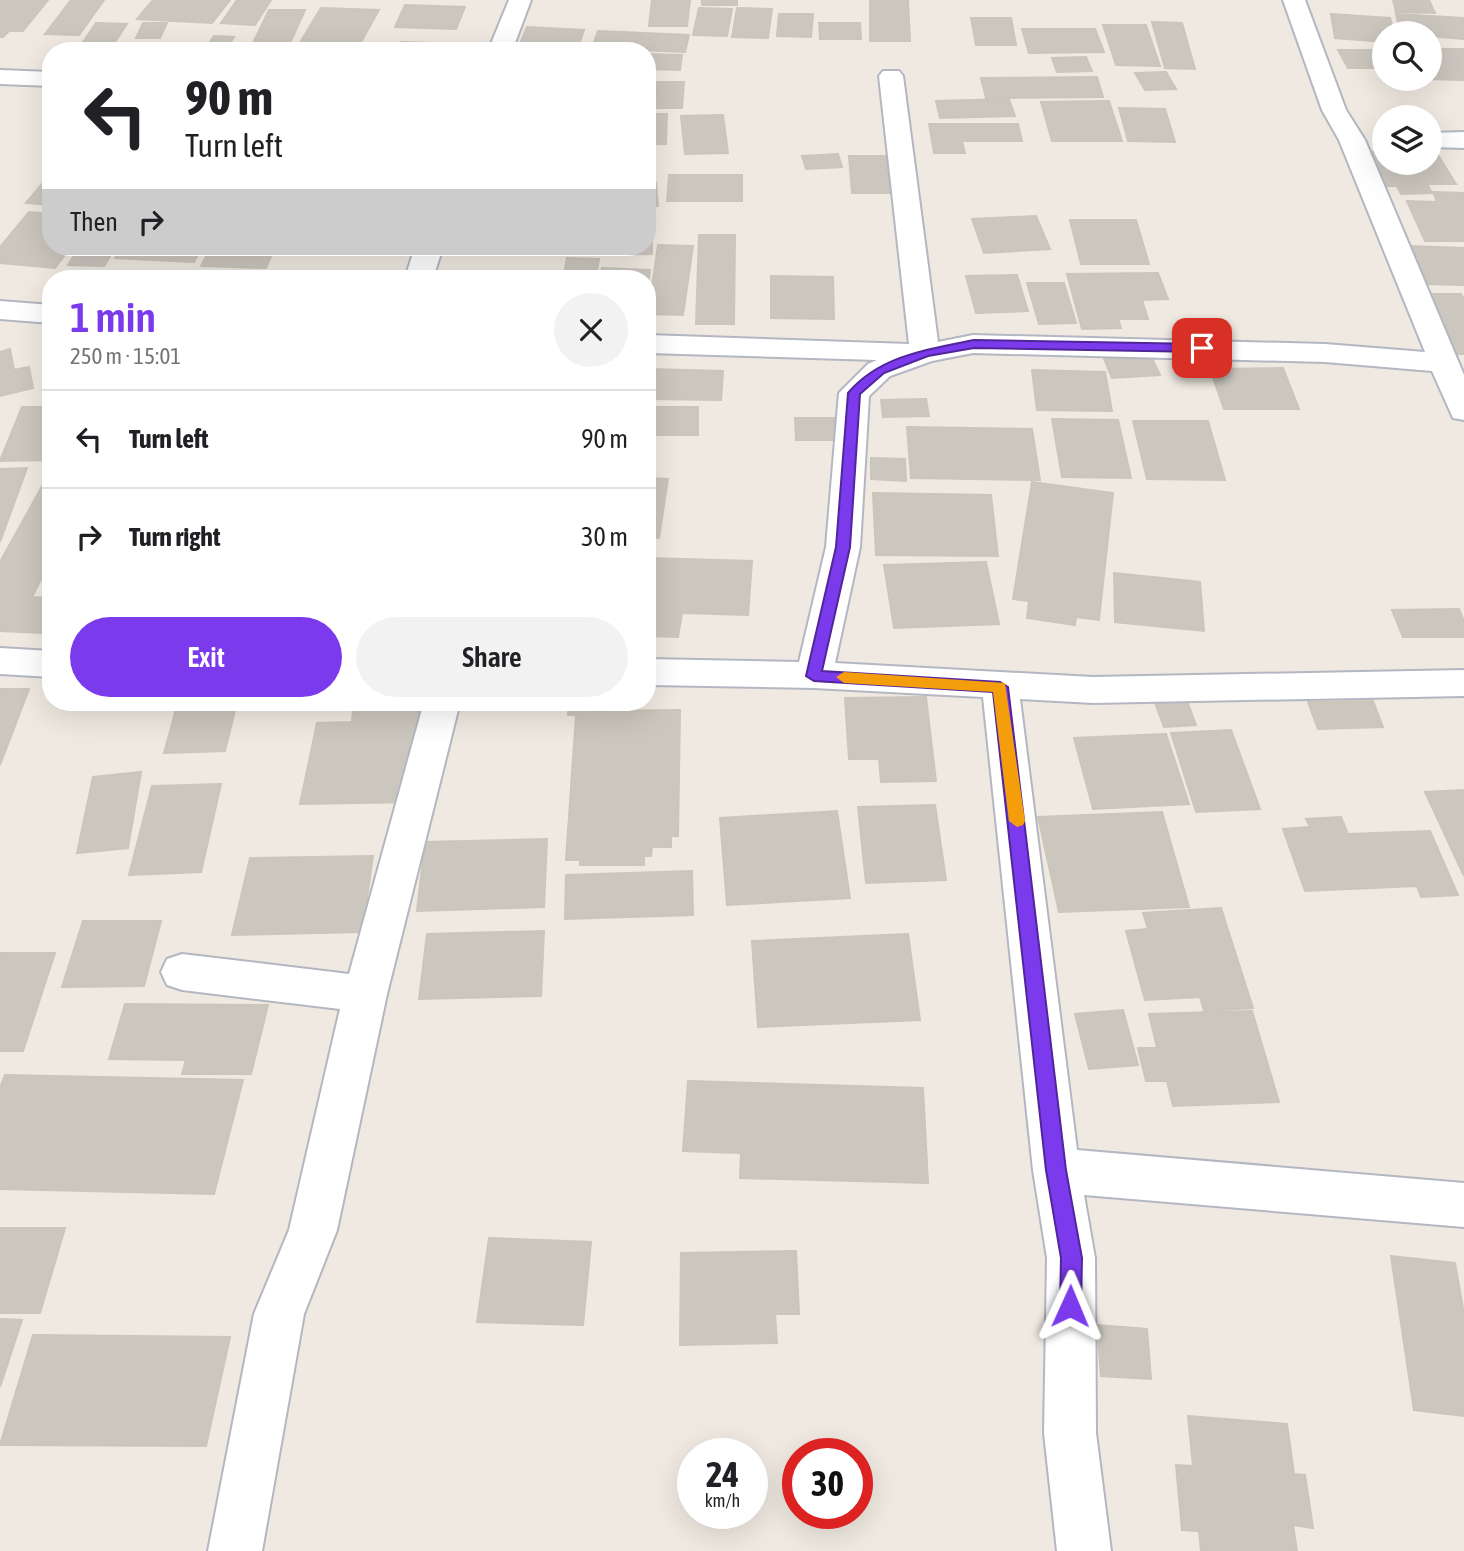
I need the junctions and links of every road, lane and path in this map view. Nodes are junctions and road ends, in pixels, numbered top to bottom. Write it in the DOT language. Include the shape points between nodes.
graph roads {
  1 [pos="520,0"];
  2 [pos="1294,0"];
  3 [pos="504,42"];
  4 [pos="891,76"];
  5 [pos="0,77"];
  6 [pos="42,79"];
  7 [pos="1442,140"];
  8 [pos="1464,140"];
  9 [pos="0,310"];
  10 [pos="42,313"];
  11 [pos="656,344"];
  12 [pos="925,353"];
  13 [pos="1457,388"];
  14 [pos="0,662"];
  15 [pos="42,664"];
  16 [pos="656,672"];
  17 [pos="814,676"];
  18 [pos="1464,683"];
  19 [pos="1000,687"];
  20 [pos="440,711"];
  21 [pos="181,972"];
  22 [pos="365,994"];
  23 [pos="1056,1170"];
  24 [pos="1464,1205"];
  25 [pos="235,1551"];
  26 [pos="1084,1551"];
  1 -- 3 [label="street"];
  2 -- 13 [label="street" via="1334,110 1363,140"];
  4 -- 12 [label="street"];
  5 -- 6 [label="street"];
  7 -- 8 [label="street"];
  9 -- 10 [label="street"];
  11 -- 12 [label="street"];
  12 -- 13 [label="street" via="974,344 1325,353"];
  12 -- 17 [label="street" via="879,370 854,393 843,547"];
  14 -- 15 [label="street"];
  16 -- 17 [label="street"];
  17 -- 19 [label="street"];
  18 -- 19 [label="street" via="1093,690"];
  19 -- 23 [label="street"];
  20 -- 22 [label="street"];
  21 -- 22 [label="street"];
  22 -- 25 [label="street" via="313,1230 279,1314"];
  23 -- 24 [label="street"];
  23 -- 26 [label="street" via="1072,1258 1070,1433"];
}
